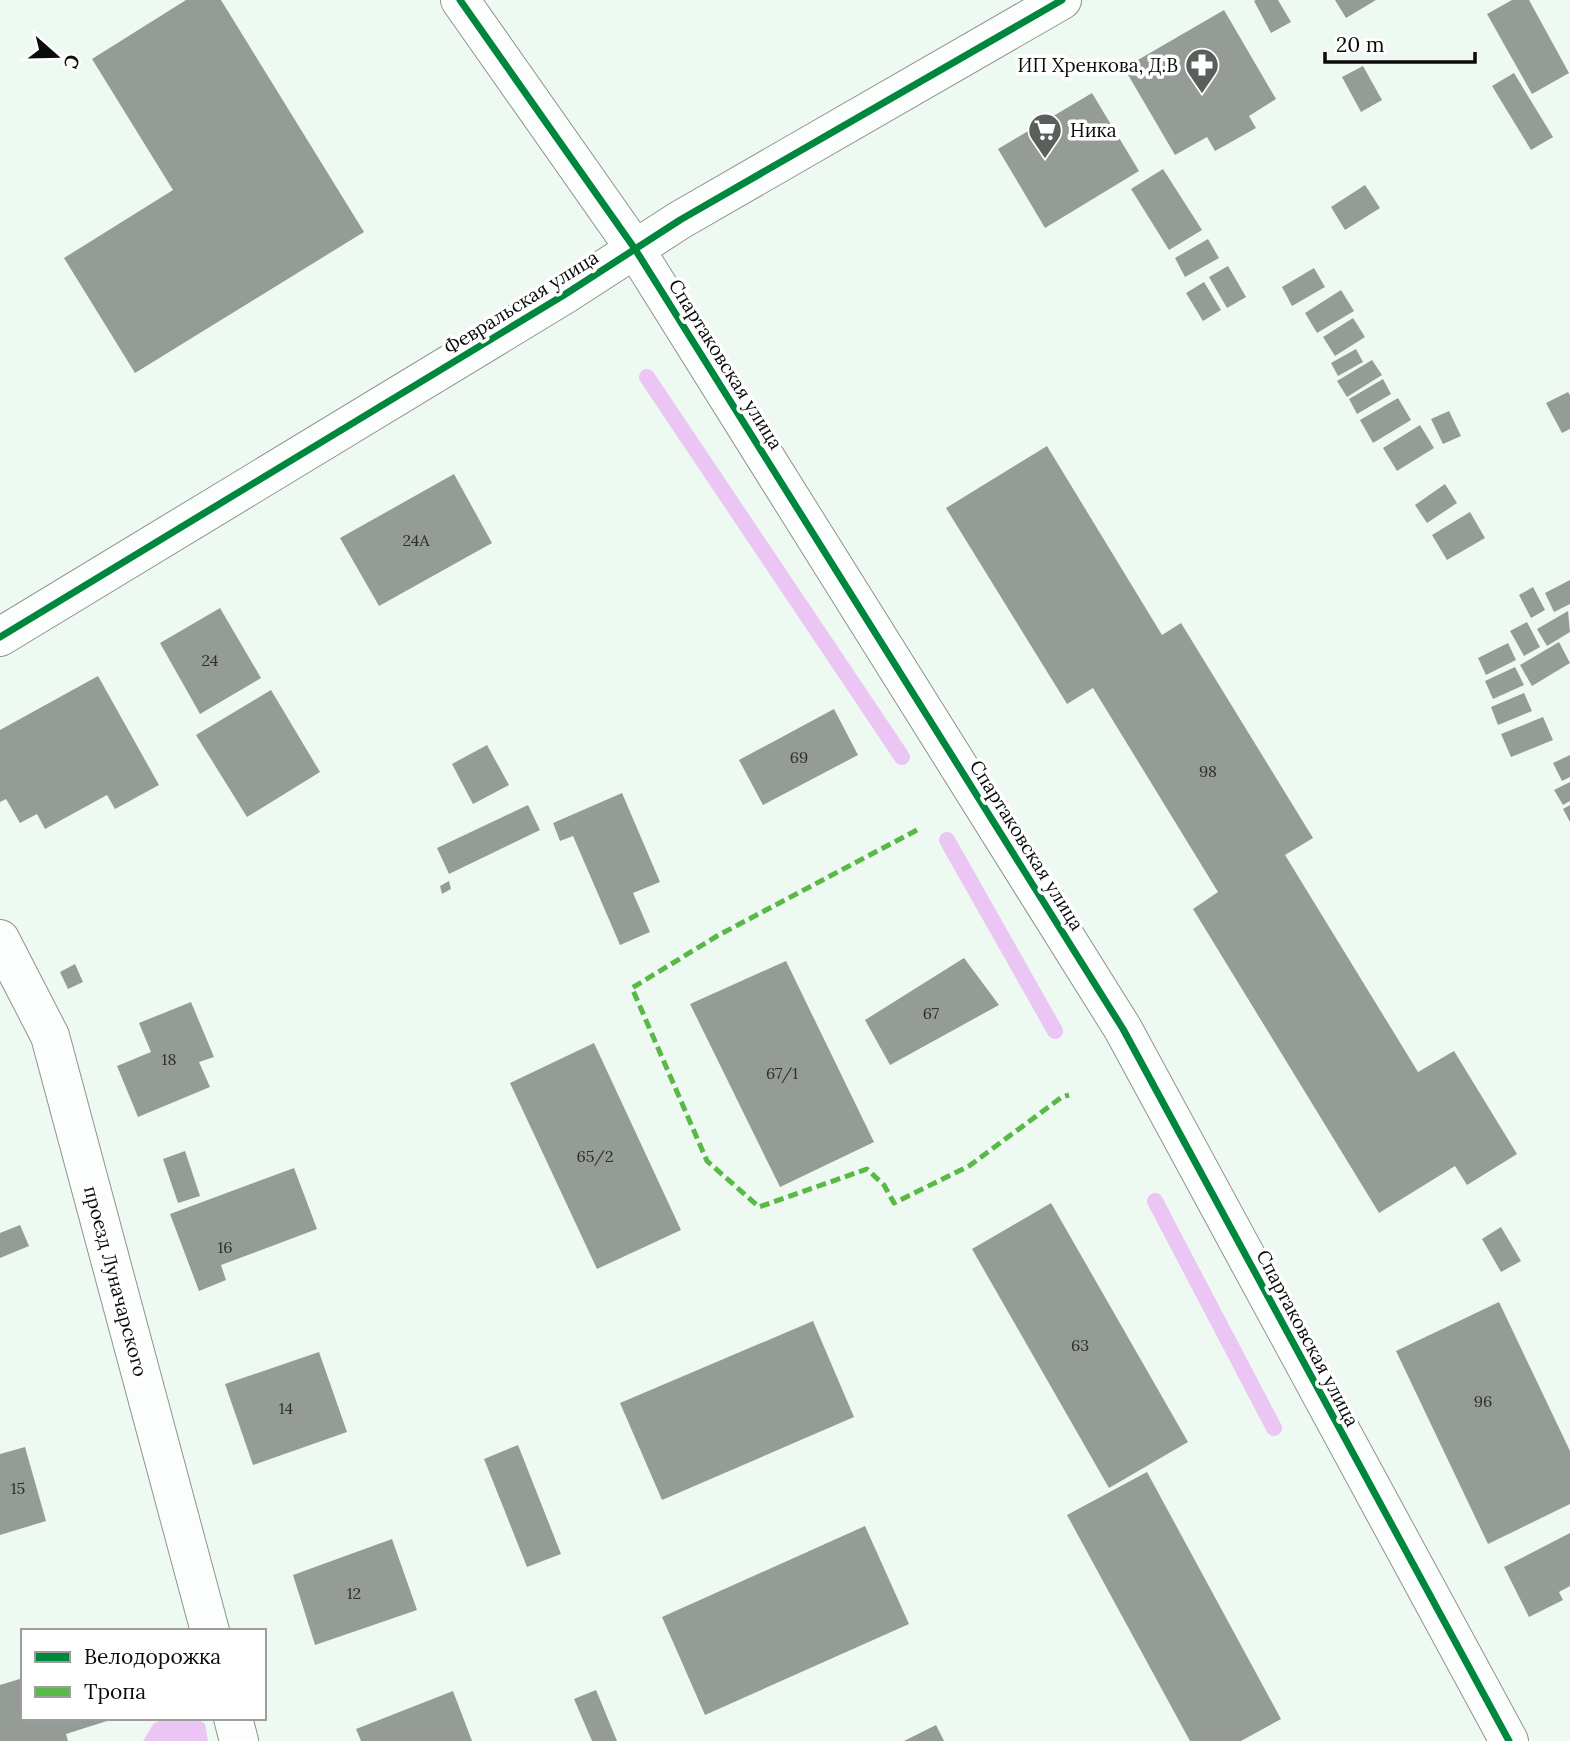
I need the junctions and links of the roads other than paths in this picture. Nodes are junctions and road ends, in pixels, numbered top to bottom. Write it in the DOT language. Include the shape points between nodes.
graph roads {
  1 [pos="460,0"];
  2 [pos="1062,0"];
  3 [pos="635,249"];
  4 [pos="0,637"];
  5 [pos="0,939"];
  6 [pos="209,1629"];
  7 [pos="234,1720"];
  8 [pos="239,1741"];
  9 [pos="1509,1741"];
  1 -- 3 [label="street, Спартаковская улица"];
  2 -- 3 [label="street, Февральская улица"];
  3 -- 4 [label="street, Февральская улица"];
  3 -- 9 [label="street, Спартаковская улица" via="1123,1029"];
  5 -- 6 [label="street, проезд Луначарского" via="50,1036"];
  7 -- 8 [label="street"];
}
